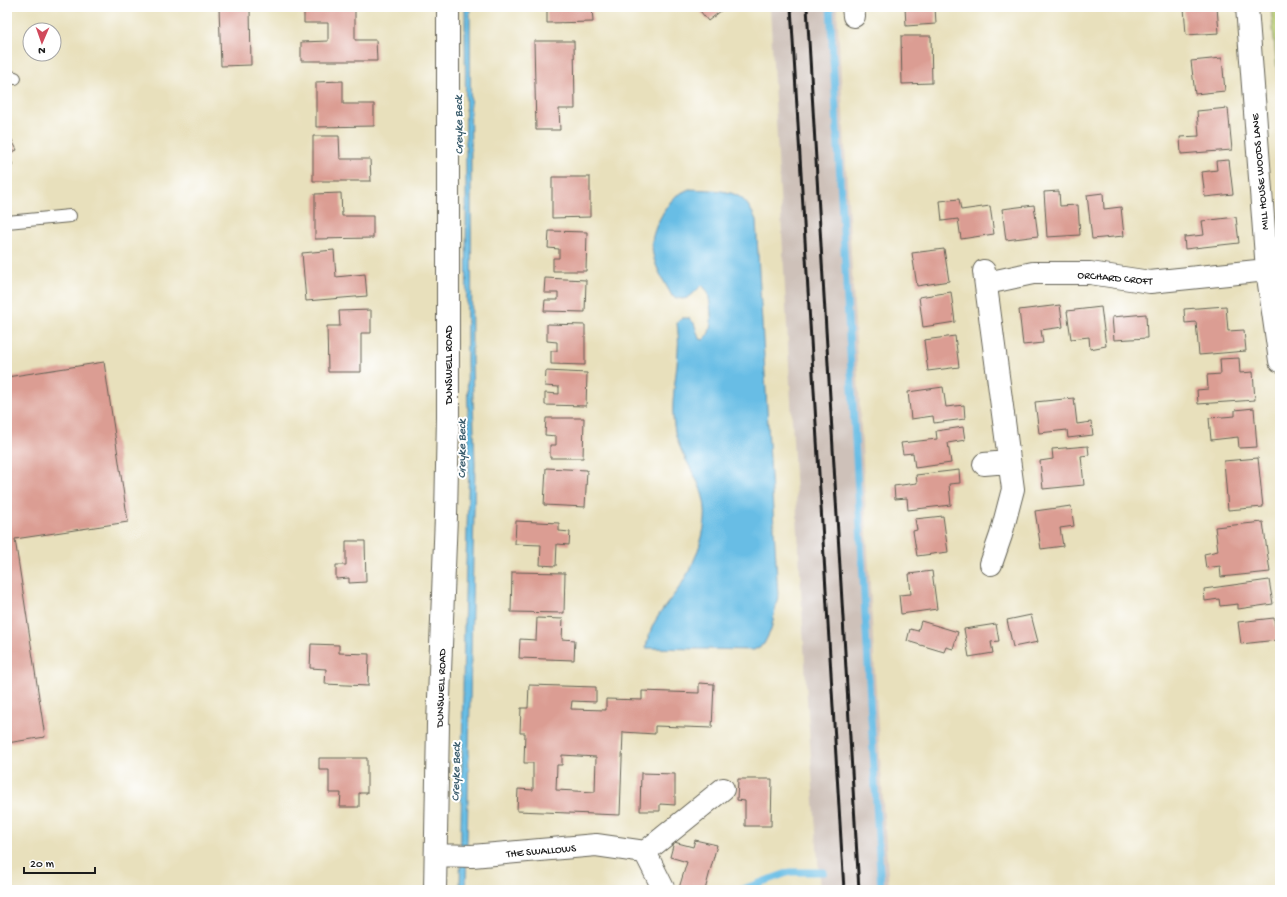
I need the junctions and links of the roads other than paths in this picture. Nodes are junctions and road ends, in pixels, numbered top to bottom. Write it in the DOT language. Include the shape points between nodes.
graph roads {
  1 [pos="448,7"];
  2 [pos="1247,7"];
  3 [pos="70,216"];
  4 [pos="7,222"];
  5 [pos="1274,268"];
  6 [pos="1280,361"];
  7 [pos="1008,462"];
  8 [pos="984,464"];
  9 [pos="991,564"];
  10 [pos="723,789"];
  11 [pos="645,852"];
  12 [pos="443,856"];
  13 [pos="435,890"];
  14 [pos="664,890"];
  1 -- 12 [label="street, DUNSWELL ROAD" via="448,417 438,724"];
  2 -- 5 [label="street, MILL HOUSE WOODS LANE"];
  3 -- 4 [label="lane"];
  5 -- 6 [label="street, MILL HOUSE WOODS LANE"];
  5 -- 7 [label="street, ORCHARD CROFT" via="1150,282 1090,273 1033,273 985,277"];
  7 -- 8 [label="street"];
  7 -- 9 [label="street, ORCHARD CROFT" via="1013,489"];
  10 -- 11 [label="street"];
  11 -- 12 [label="street, THE SWALLOWS" via="596,845 472,856"];
  11 -- 14 [label="street"];
  12 -- 13 [label="street, DUNSWELL ROAD"];
}
